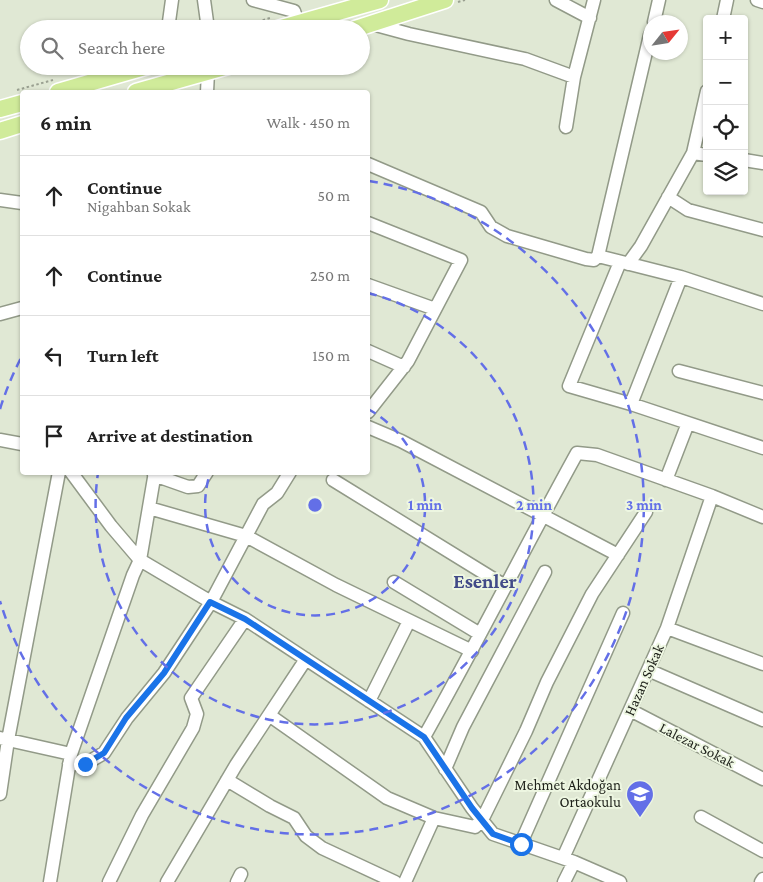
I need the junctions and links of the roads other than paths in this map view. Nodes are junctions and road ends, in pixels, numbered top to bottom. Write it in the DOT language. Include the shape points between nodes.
graph roads {
  1 [pos="172,0"];
  2 [pos="204,0"];
  3 [pos="253,0"];
  4 [pos="380,0"];
  5 [pos="445,0"];
  6 [pos="556,0"];
  7 [pos="594,0"];
  8 [pos="659,0"];
  9 [pos="727,0"];
  10 [pos="757,0"];
  11 [pos="763,2"];
  12 [pos="656,15"];
  13 [pos="724,15"];
  14 [pos="590,18"];
  15 [pos="169,20"];
  16 [pos="207,20"];
  17 [pos="297,20"];
  18 [pos="309,20"];
  19 [pos="372,24"];
  20 [pos="644,60"];
  21 [pos="117,75"];
  22 [pos="197,75"];
  23 [pos="208,75"];
  24 [pos="574,77"];
  25 [pos="65,90"];
  26 [pos="143,90"];
  27 [pos="207,90"];
  28 [pos="20,104"];
  29 [pos="704,105"];
  30 [pos="0,109"];
  31 [pos="20,125"];
  32 [pos="566,127"];
  33 [pos="0,131"];
  34 [pos="693,153"];
  35 [pos="703,154"];
  36 [pos="748,161"];
  37 [pos="763,163"];
  38 [pos="370,165"];
  39 [pos="668,197"];
  40 [pos="0,200"];
  41 [pos="20,203"];
  42 [pos="370,224"];
  43 [pos="763,230"];
  44 [pos="598,256"];
  45 [pos="624,263"];
  46 [pos="681,277"];
  47 [pos="370,286"];
  48 [pos="763,304"];
  49 [pos="20,309"];
  50 [pos="435,309"];
  51 [pos="0,314"];
  52 [pos="370,352"];
  53 [pos="404,367"];
  54 [pos="678,371"];
  55 [pos="763,393"];
  56 [pos="631,404"];
  57 [pos="370,410"];
  58 [pos="688,423"];
  59 [pos="370,428"];
  60 [pos="0,440"];
  61 [pos="20,444"];
  62 [pos="763,448"];
  63 [pos="58,475"];
  64 [pos="74,475"];
  65 [pos="154,475"];
  66 [pos="157,475"];
  67 [pos="205,475"];
  68 [pos="288,475"];
  69 [pos="333,480"];
  70 [pos="666,480"];
  71 [pos="712,496"];
  72 [pos="149,508"];
  73 [pos="646,512"];
  74 [pos="542,514"];
  75 [pos="763,517"];
  76 [pos="246,536"];
  77 [pos="618,555"];
  78 [pos="140,560"];
  79 [pos="545,572"];
  80 [pos="394,582"];
  81 [pos="505,586"];
  82 [pos="210,602"];
  83 [pos="623,613"];
  84 [pos="245,619"];
  85 [pos="408,620"];
  86 [pos="668,628"];
  87 [pos="480,634"];
  88 [pos="472,651"];
  89 [pos="306,659"];
  90 [pos="763,664"];
  91 [pos="648,670"];
  92 [pos="369,701"];
  93 [pos="630,710"];
  94 [pos="269,715"];
  95 [pos="763,720"];
  96 [pos="424,737"];
  97 [pos="4,739"];
  98 [pos="70,759"];
  99 [pos="445,768"];
  100 [pos="763,779"];
  101 [pos="227,780"];
  102 [pos="0,794"];
  103 [pos="701,817"];
  104 [pos="434,818"];
  105 [pos="482,820"];
  106 [pos="521,844"];
  107 [pos="763,851"];
  108 [pos="568,860"];
  109 [pos="763,879"];
  110 [pos="50,882"];
  111 [pos="109,882"];
  112 [pos="167,882"];
  113 [pos="395,882"];
  114 [pos="405,882"];
  115 [pos="564,882"];
  116 [pos="620,882"];
  117 [pos="761,882"];
  1 -- 15 [label="street"];
  2 -- 16 [label="street"];
  3 -- 17 [label="street" via="294,11"];
  4 -- 18 [label="main road"];
  5 -- 19 [label="main road"];
  6 -- 14 [label="street"];
  7 -- 14 [label="street"];
  8 -- 12 [label="street"];
  9 -- 13 [label="street"];
  10 -- 11 [label="street"];
  14 -- 24 [label="street"];
  19 -- 24 [label="street" via="525,59"];
  20 -- 44 [label="street"];
  21 -- 25 [label="main road"];
  22 -- 26 [label="main road"];
  23 -- 27 [label="street"];
  24 -- 32 [label="street"];
  28 -- 30 [label="main road"];
  29 -- 34 [label="street"];
  31 -- 33 [label="main road"];
  34 -- 35 [label="street"];
  34 -- 39 [label="street"];
  36 -- 37 [label="street"];
  38 -- 44 [label="street" via="481,212 491,227 507,236 586,259 594,260"];
  39 -- 43 [label="street" via="688,210"];
  39 -- 45 [label="street" via="641,246"];
  40 -- 41 [label="street"];
  42 -- 50 [label="street" via="461,260"];
  44 -- 45 [label="street"];
  45 -- 46 [label="street"];
  45 -- 56 [label="street" via="569,386"];
  46 -- 48 [label="street"];
  46 -- 56 [label="street"];
  47 -- 50 [label="street"];
  49 -- 51 [label="street"];
  50 -- 53 [label="street"];
  52 -- 53 [label="street"];
  53 -- 57 [label="street"];
  54 -- 55 [label="street"];
  56 -- 58 [label="street"];
  58 -- 62 [label="street"];
  58 -- 70 [label="street"];
  59 -- 74 [label="street"];
  60 -- 61 [label="street"];
  63 -- 97 [label="street"];
  64 -- 78 [label="street"];
  65 -- 72 [label="street"];
  66 -- 67 [label="street" via="188,487 198,486"];
  68 -- 76 [label="street" via="277,493 263,504"];
  69 -- 81 [label="street"];
  70 -- 71 [label="street"];
  70 -- 74 [label="street" via="597,455 577,453"];
  71 -- 75 [label="street"];
  71 -- 86 [label="street, Hazan Sokak"];
  72 -- 76 [label="street"];
  72 -- 78 [label="street"];
  73 -- 77 [label="street"];
  74 -- 77 [label="street"];
  74 -- 81 [label="street"];
  76 -- 82 [label="street"];
  76 -- 85 [label="street"];
  77 -- 105 [label="street" via="592,594"];
  78 -- 82 [label="street"];
  78 -- 98 [label="street"];
  79 -- 99 [label="street"];
  80 -- 87 [label="street"];
  81 -- 87 [label="street"];
  82 -- 84 [label="street"];
  82 -- 98 [label="street" via="164,673 126,718 104,753 85,764"];
  83 -- 106 [label="street"];
  84 -- 89 [label="street"];
  84 -- 111 [label="street" via="191,698 197,714 193,728 142,815"];
  85 -- 88 [label="street"];
  85 -- 92 [label="street"];
  86 -- 90 [label="street"];
  86 -- 91 [label="street, Hazan Sokak"];
  87 -- 88 [label="street"];
  88 -- 96 [label="street"];
  89 -- 92 [label="street"];
  89 -- 94 [label="street"];
  91 -- 93 [label="street, Hazan Sokak"];
  91 -- 95 [label="street"];
  92 -- 96 [label="street"];
  93 -- 100 [label="street, Lalezar Sokak"];
  93 -- 108 [label="street, Hazan Sokak"];
  94 -- 101 [label="street"];
  94 -- 104 [label="street" via="387,798"];
  96 -- 99 [label="street"];
  97 -- 98 [label="street"];
  97 -- 102 [label="street"];
  98 -- 110 [label="street"];
  99 -- 105 [label="street"];
  101 -- 112 [label="street"];
  101 -- 113 [label="street" via="294,818 306,836 322,848"];
  103 -- 107 [label="street"];
  104 -- 105 [label="street" via="475,826"];
  104 -- 114 [label="street"];
  105 -- 106 [label="street" via="493,834"];
  106 -- 108 [label="street"];
  108 -- 115 [label="street, Hazan Sokak"];
  108 -- 116 [label="street"];
  109 -- 117 [label="street"];
}
